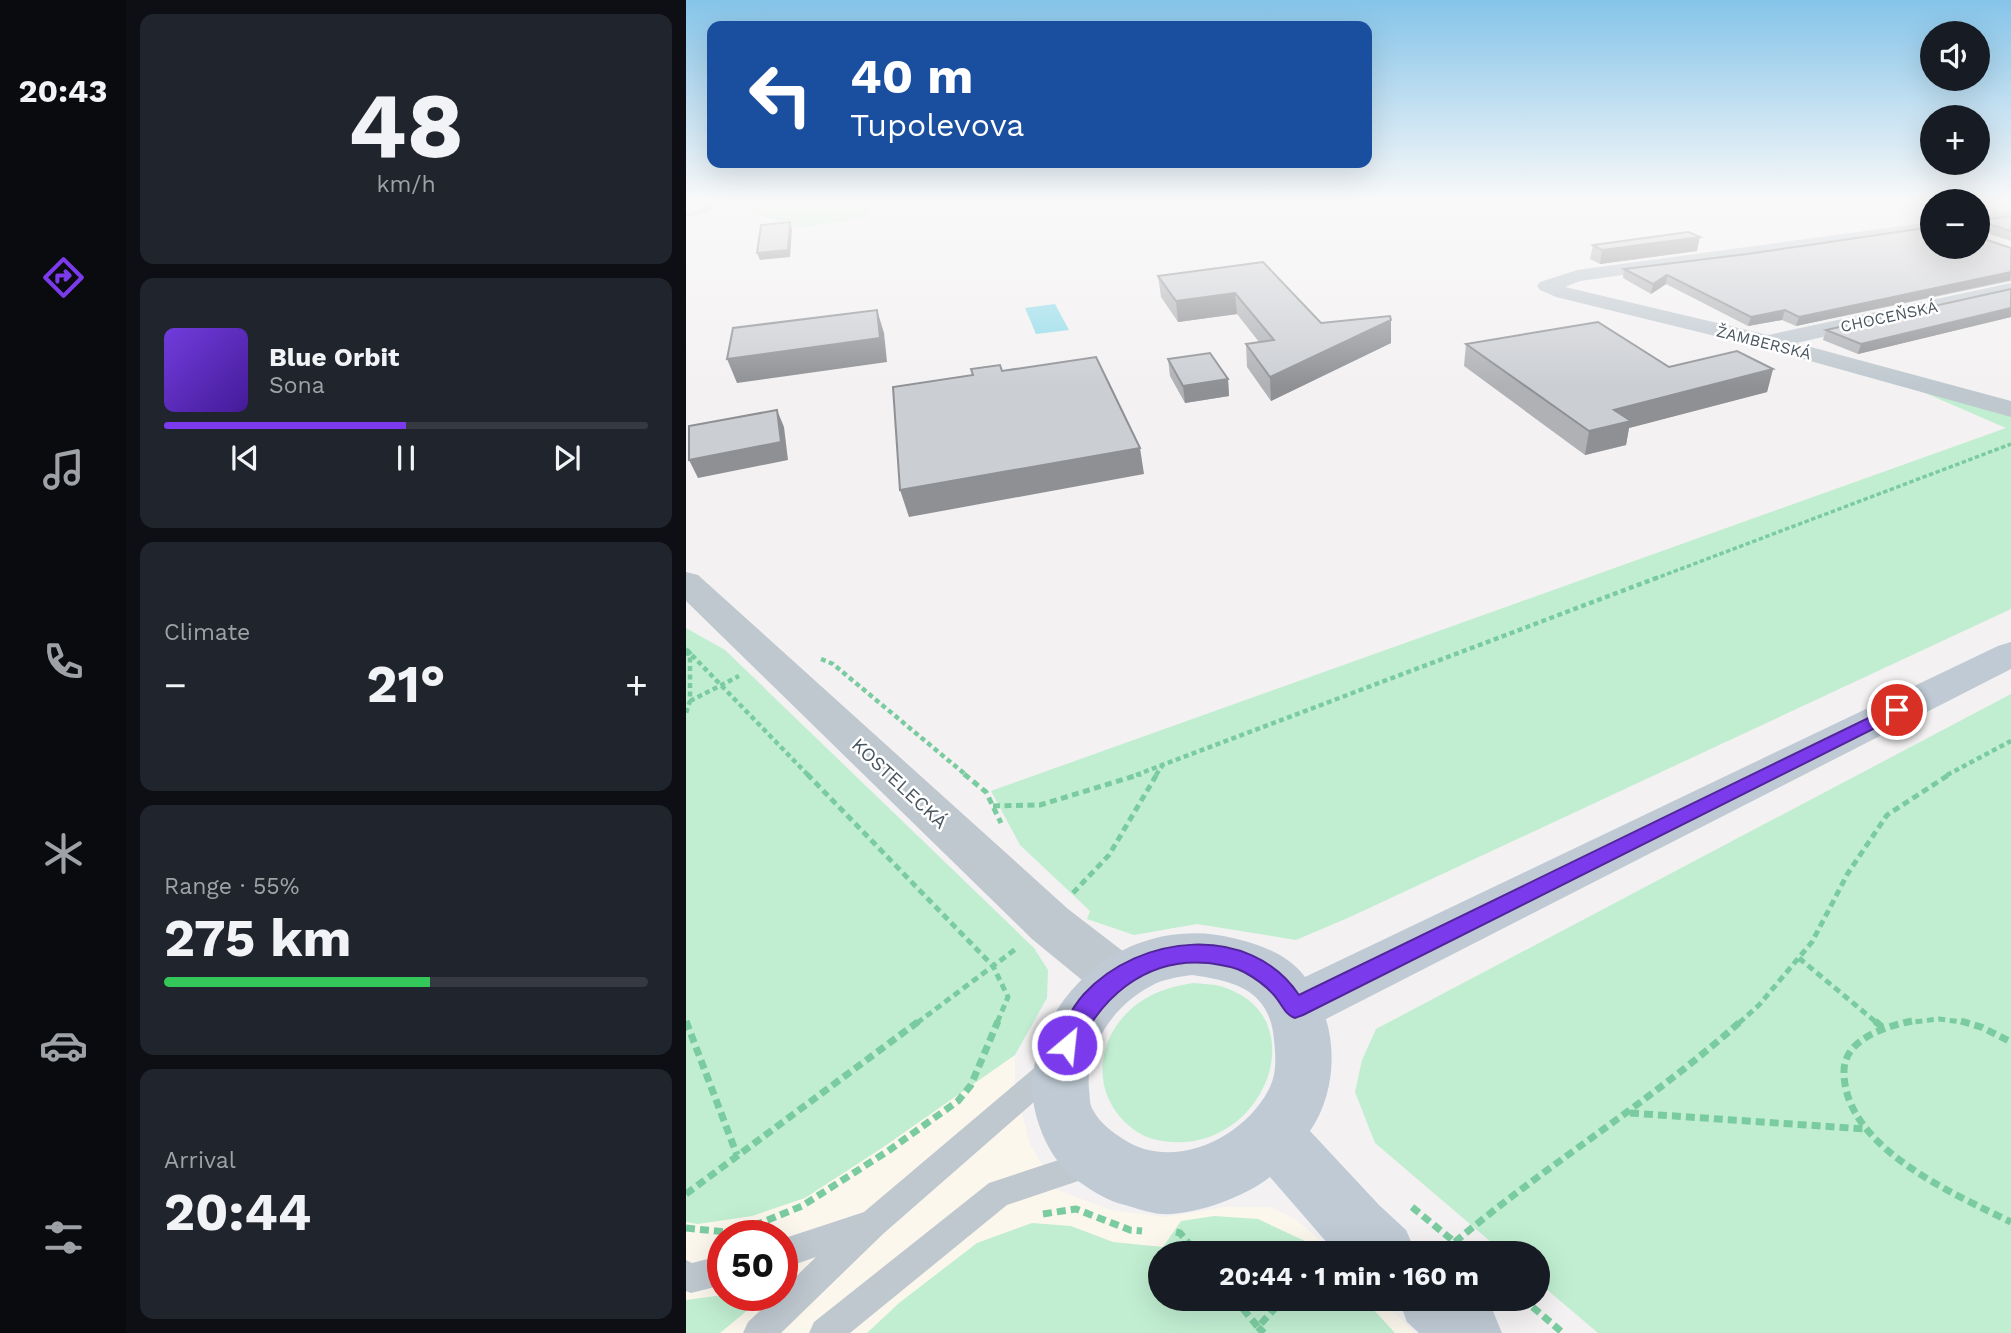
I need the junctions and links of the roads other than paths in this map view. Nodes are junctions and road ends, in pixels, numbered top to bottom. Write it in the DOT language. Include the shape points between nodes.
graph roads {
  1 [pos="1677,262"];
  2 [pos="2011,289"];
  3 [pos="1767,342"];
  4 [pos="2011,409"];
  5 [pos="686,582"];
  6 [pos="2011,654"];
  7 [pos="1118,978"];
  8 [pos="1295,1008"];
  9 [pos="1062,1059"];
  10 [pos="1274,1136"];
  11 [pos="1098,1162"];
  12 [pos="873,1224"];
  13 [pos="1370,1241"];
  14 [pos="798,1249"];
  15 [pos="707,1274"];
  16 [pos="686,1275"];
  17 [pos="1459,1311"];
  18 [pos="759,1333"];
  19 [pos="825,1333"];
  20 [pos="1468,1333"];
  1 -- 3 [label="street, ŽAMBERSKÁ" via="1577,276 1547,286"];
  2 -- 3 [label="street, CHOCEŇSKÁ"];
  3 -- 4 [label="street, ŽAMBERSKÁ"];
  5 -- 7 [label="street, KOSTELECKÁ" via="1066,900"];
  6 -- 8 [label="main road"];
  7 -- 8 [label="main road" via="1167,957 1192,953 1230,957 1266,974"];
  7 -- 9 [label="main road" via="1091,1001 1072,1031"];
  8 -- 10 [label="main road" via="1306,1042 1306,1066 1290,1114"];
  9 -- 11 [label="main road" via="1059,1085 1064,1114 1076,1140"];
  9 -- 12 [label="lane"];
  10 -- 11 [label="main road" via="1238,1166 1195,1182 1147,1183"];
  10 -- 13 [label="main road"];
  11 -- 19 [label="lane" via="999,1192"];
  12 -- 14 [label="lane"];
  12 -- 18 [label="lane"];
  15 -- 16 [label="lane"];
  17 -- 20 [label="main road"];
}
